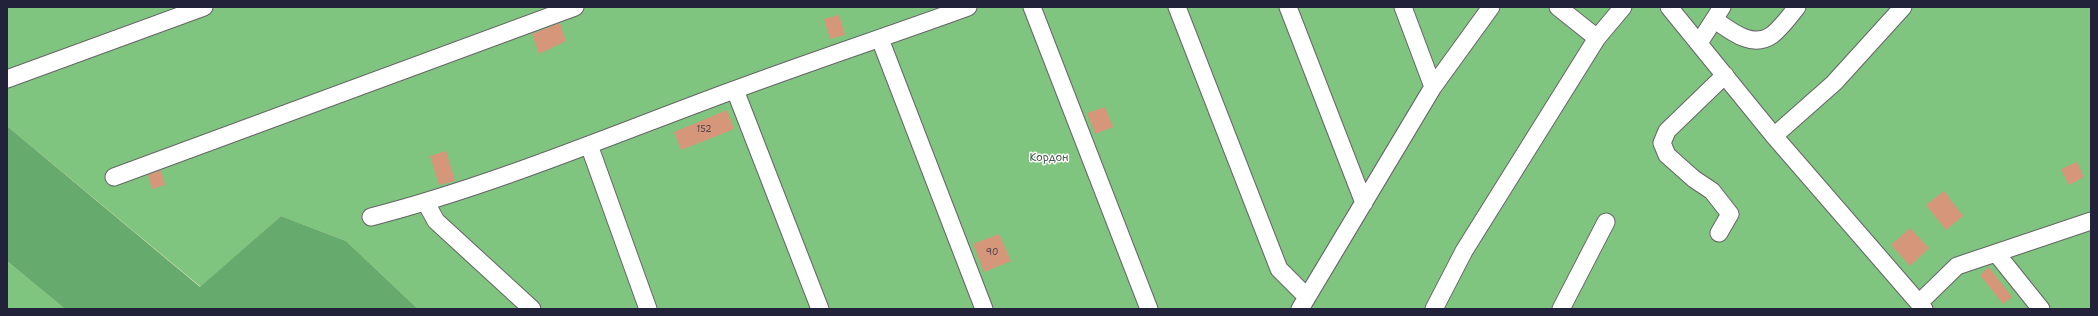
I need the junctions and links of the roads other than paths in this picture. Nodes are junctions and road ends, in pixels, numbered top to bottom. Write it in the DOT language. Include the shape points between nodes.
graph roads {
  1 [pos="204,7"];
  2 [pos="575,7"];
  3 [pos="968,7"];
  4 [pos="1032,7"];
  5 [pos="1177,7"];
  6 [pos="1288,7"];
  7 [pos="1403,7"];
  8 [pos="1492,7"];
  9 [pos="1558,7"];
  10 [pos="1623,7"];
  11 [pos="1669,7"];
  12 [pos="1798,7"];
  13 [pos="1903,7"];
  14 [pos="1719,14"];
  15 [pos="1596,38"];
  16 [pos="880,39"];
  17 [pos="1699,43"];
  18 [pos="1725,74"];
  19 [pos="7,80"];
  20 [pos="1433,87"];
  21 [pos="735,90"];
  22 [pos="1774,136"];
  23 [pos="589,145"];
  24 [pos="114,177"];
  25 [pos="1364,202"];
  26 [pos="426,203"];
  27 [pos="371,217"];
  28 [pos="2091,221"];
  29 [pos="1606,222"];
  30 [pos="1719,233"];
  31 [pos="1996,253"];
  32 [pos="1303,303"];
  33 [pos="1921,306"];
  34 [pos="532,309"];
  35 [pos="648,309"];
  36 [pos="820,309"];
  37 [pos="984,309"];
  38 [pos="1149,309"];
  39 [pos="1434,309"];
  40 [pos="1561,309"];
  41 [pos="2041,309"];
  1 -- 19 [label="street"];
  2 -- 24 [label="street"];
  3 -- 16 [label="street"];
  4 -- 38 [label="street"];
  5 -- 32 [label="street" via="1279,269"];
  6 -- 25 [label="street"];
  7 -- 20 [label="street"];
  8 -- 20 [label="street"];
  9 -- 15 [label="street"];
  10 -- 15 [label="street"];
  11 -- 17 [label="street"];
  12 -- 14 [label="street" via="1772,36 1754,41 1736,34"];
  13 -- 22 [label="street" via="1834,83"];
  14 -- 17 [label="street"];
  15 -- 39 [label="street" via="1464,251"];
  16 -- 21 [label="street"];
  16 -- 37 [label="street"];
  17 -- 18 [label="street"];
  18 -- 22 [label="street"];
  18 -- 30 [label="street" via="1667,131 1662,143 1667,154 1694,179 1712,191 1730,214"];
  20 -- 25 [label="street"];
  21 -- 23 [label="street"];
  21 -- 36 [label="street"];
  22 -- 33 [label="street"];
  23 -- 26 [label="street"];
  23 -- 35 [label="street"];
  25 -- 32 [label="street"];
  26 -- 27 [label="street"];
  26 -- 34 [label="street" via="436,220"];
  28 -- 31 [label="street"];
  29 -- 40 [label="street"];
  31 -- 33 [label="street" via="1957,266"];
  31 -- 41 [label="street"];
}
